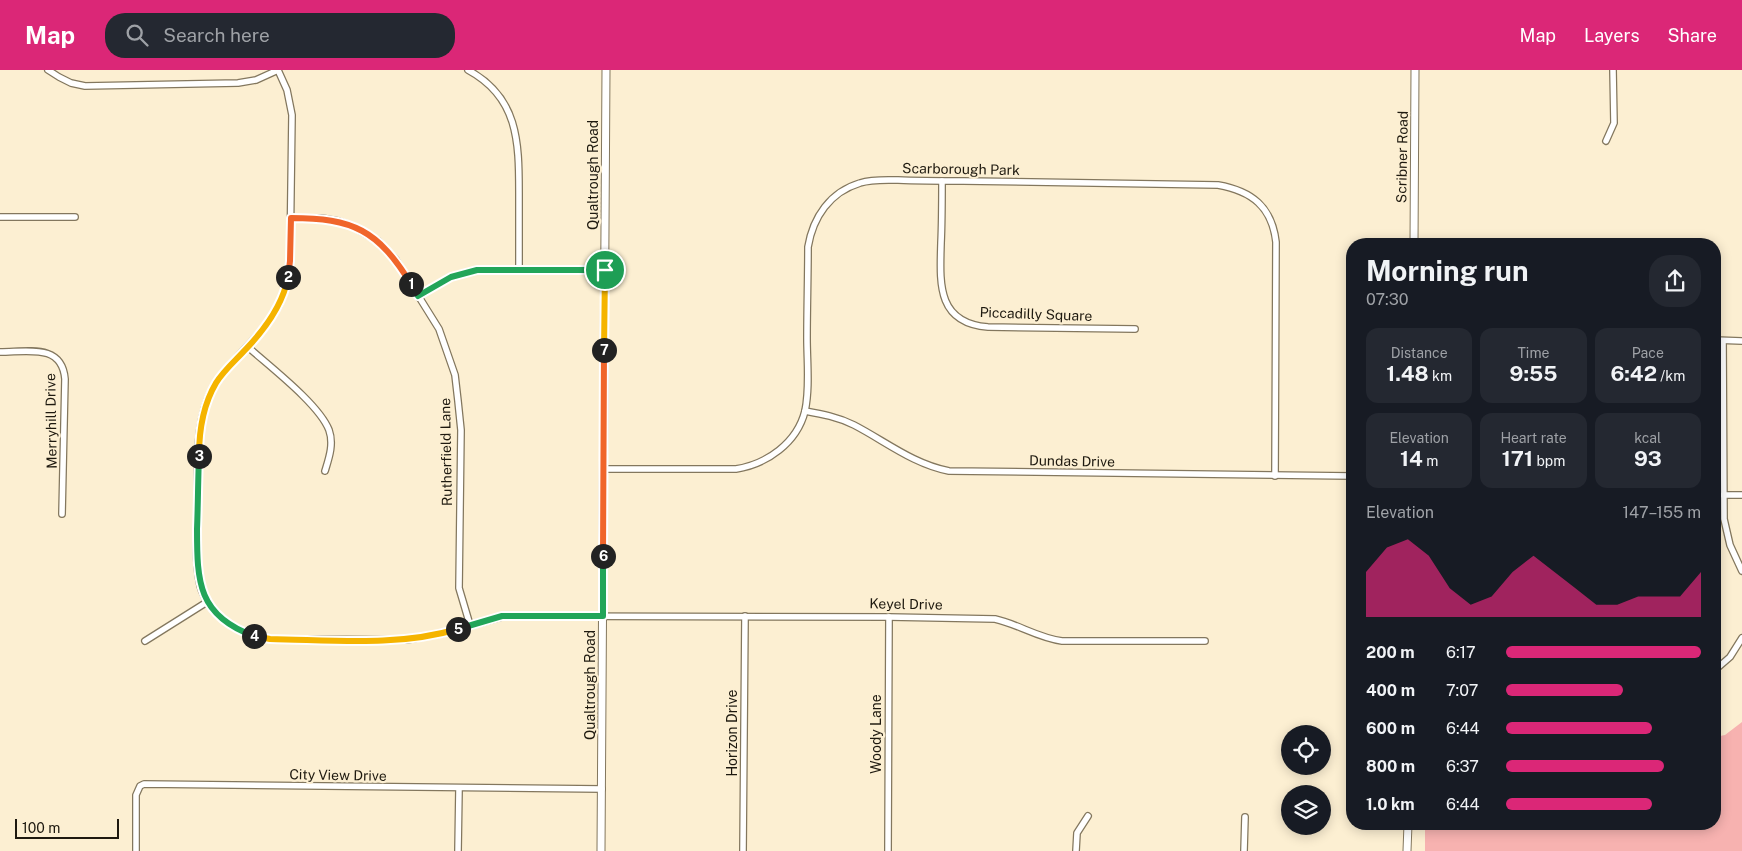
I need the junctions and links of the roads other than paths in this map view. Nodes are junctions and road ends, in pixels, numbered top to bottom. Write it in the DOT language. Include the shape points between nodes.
graph roads {
  1 [pos="48,70"];
  2 [pos="278,70"];
  3 [pos="468,70"];
  4 [pos="606,70"];
  5 [pos="1415,70"];
  6 [pos="1613,70"];
  7 [pos="1606,141"];
  8 [pos="942,181"];
  9 [pos="0,217"];
  10 [pos="75,217"];
  11 [pos="291,218"];
  12 [pos="1414,238"];
  13 [pos="519,270"];
  14 [pos="605,270"];
  15 [pos="418,296"];
  16 [pos="1135,329"];
  17 [pos="1723,341"];
  18 [pos="1742,341"];
  19 [pos="248,346"];
  20 [pos="0,352"];
  21 [pos="805,411"];
  22 [pos="604,469"];
  23 [pos="325,471"];
  24 [pos="1275,476"];
  25 [pos="1346,476"];
  26 [pos="1724,495"];
  27 [pos="1742,495"];
  28 [pos="62,514"];
  29 [pos="1742,571"];
  30 [pos="207,602"];
  31 [pos="603,616"];
  32 [pos="745,616"];
  33 [pos="889,617"];
  34 [pos="470,625"];
  35 [pos="1742,638"];
  36 [pos="145,640"];
  37 [pos="1205,641"];
  38 [pos="1721,665"];
  39 [pos="459,789"];
  40 [pos="602,789"];
  41 [pos="1088,816"];
  42 [pos="1245,817"];
  43 [pos="1408,830"];
  44 [pos="136,851"];
  45 [pos="458,851"];
  46 [pos="601,851"];
  47 [pos="743,851"];
  48 [pos="888,851"];
  49 [pos="1076,851"];
  50 [pos="1244,851"];
  51 [pos="1407,851"];
  1 -- 2 [label="street" via="71,83 97,86 238,84"];
  2 -- 11 [label="street" via="292,115"];
  3 -- 13 [label="street" via="494,89 511,117 515,131 519,159"];
  4 -- 14 [label="street, Qualtrough Road"];
  5 -- 12 [label="street, Scribner Road"];
  6 -- 7 [label="street" via="1614,123"];
  8 -- 16 [label="street, Piccadilly Square" via="941,289 948,306 963,320 988,327"];
  8 -- 21 [label="street, Scarborough Park" via="861,182 836,195 816,219 808,247"];
  8 -- 24 [label="street, Scarborough Park" via="1218,185 1242,191 1257,201 1268,214 1276,242"];
  9 -- 10 [label="street"];
  11 -- 15 [label="street, Rutherfield Lane" via="338,221 366,233 396,260"];
  11 -- 19 [label="street" via="290,261 280,304"];
  13 -- 14 [label="street"];
  13 -- 15 [label="street" via="465,272"];
  14 -- 22 [label="street, Qualtrough Road"];
  15 -- 34 [label="street, Rutherfield Lane" via="439,328 455,375 461,430 459,588"];
  17 -- 18 [label="street"];
  17 -- 26 [label="street"];
  19 -- 23 [label="street" via="323,418 331,444"];
  19 -- 30 [label="street" via="217,382 208,399 200,431 197,560 199,581"];
  20 -- 28 [label="street, Merryhill Drive" via="50,354 59,360 63,368"];
  21 -- 22 [label="street, Scarborough Park" via="798,428 783,447 749,467 721,470"];
  21 -- 24 [label="street, Dundas Drive" via="837,418 917,462 948,470"];
  22 -- 31 [label="street, Qualtrough Road"];
  24 -- 25 [label="street, Dundas Drive"];
  26 -- 27 [label="street"];
  26 -- 29 [label="street" via="1727,534"];
  30 -- 34 [label="street, Keyel Drive" via="240,631 270,639 406,640"];
  30 -- 36 [label="street"];
  31 -- 32 [label="street, Keyel Drive"];
  31 -- 34 [label="street, Keyel Drive" via="502,616"];
  31 -- 40 [label="street, Qualtrough Road"];
  32 -- 33 [label="street, Keyel Drive"];
  32 -- 47 [label="street, Horizon Drive"];
  33 -- 37 [label="street, Keyel Drive" via="995,619 1050,640 1062,641"];
  33 -- 48 [label="street, Woody Lane"];
  35 -- 38 [label="street"];
  39 -- 40 [label="street, City View Drive"];
  39 -- 44 [label="street, City View Drive" via="144,784 136,795"];
  39 -- 45 [label="street"];
  40 -- 46 [label="street, Qualtrough Road"];
  41 -- 49 [label="street" via="1077,833"];
  42 -- 50 [label="street"];
  43 -- 51 [label="street"];
}
